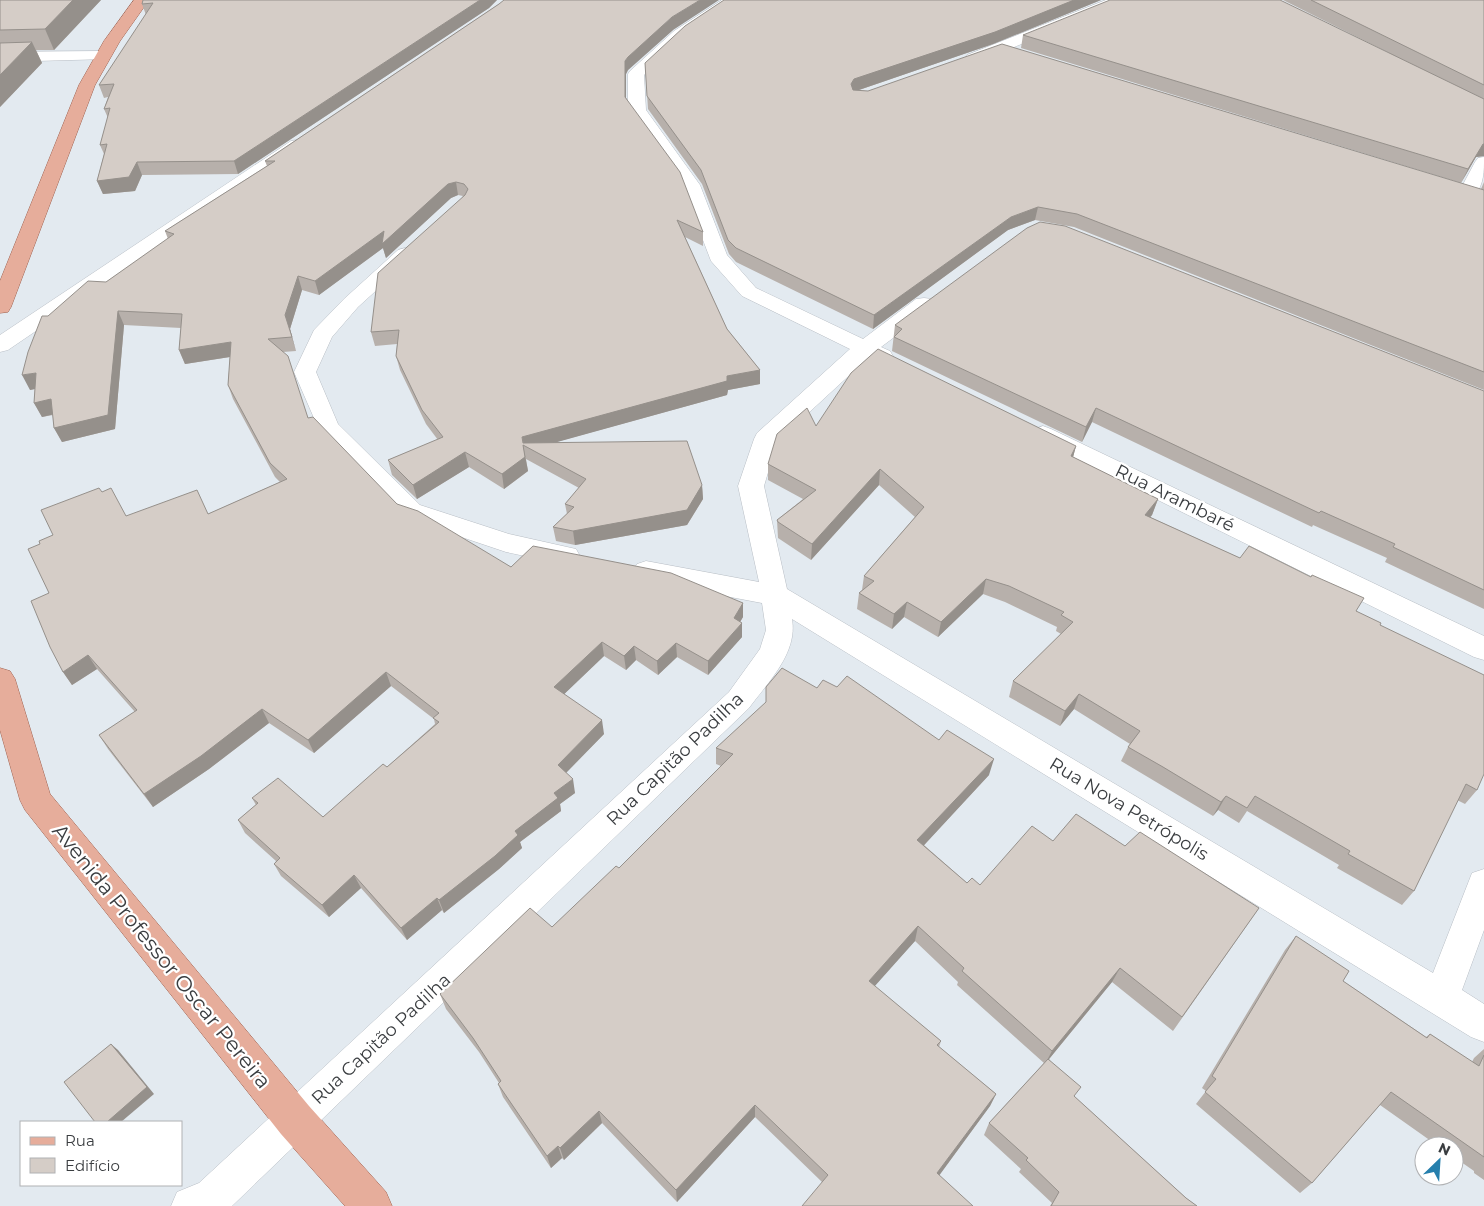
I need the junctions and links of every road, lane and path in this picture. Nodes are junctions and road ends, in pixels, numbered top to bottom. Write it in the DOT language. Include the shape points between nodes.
graph roads {
  1 [pos="142,0"];
  2 [pos="732,0"];
  3 [pos="1119,0"];
  4 [pos="1000,48"];
  5 [pos="1019,54"];
  6 [pos="102,56"];
  7 [pos="0,58"];
  8 [pos="955,64"];
  9 [pos="313,134"];
  10 [pos="1484,162"];
  11 [pos="1468,192"];
  12 [pos="423,236"];
  13 [pos="936,295"];
  14 [pos="0,306"];
  15 [pos="0,345"];
  16 [pos="865,348"];
  17 [pos="901,366"];
  18 [pos="1018,422"];
  19 [pos="587,560"];
  20 [pos="624,567"];
  21 [pos="775,595"];
  22 [pos="1484,648"];
  23 [pos="0,679"];
  24 [pos="1484,884"];
  25 [pos="1441,998"];
  26 [pos="1484,1024"];
  27 [pos="295,1120"];
  28 [pos="191,1206"];
  29 [pos="372,1206"];
  1 -- 6 [label="main road"];
  2 -- 16 [label="street" via="679,34 636,74 637,110 690,184 718,258 749,292"];
  3 -- 4 [label="street"];
  4 -- 5 [label="street"];
  4 -- 8 [label="street"];
  6 -- 7 [label="street"];
  6 -- 14 [label="main road" via="87,85"];
  9 -- 15 [label="street"];
  10 -- 11 [label="street"];
  12 -- 19 [label="street" via="351,303 322,335 305,372 328,428 411,511 506,543"];
  13 -- 16 [label="street, Rua Capitão Padilha"];
  16 -- 17 [label="street"];
  16 -- 21 [label="street, Rua Capitão Padilha" via="766,439 751,486"];
  18 -- 22 [label="street, Rua Arambaré"];
  20 -- 21 [label="street"];
  21 -- 25 [label="street, Rua Nova Petrópolis"];
  21 -- 27 [label="street, Rua Capitão Padilha" via="780,630 773,653 739,700"];
  23 -- 27 [label="main road, Avenida Professor Oscar Pereira" via="36,800"];
  24 -- 25 [label="street"];
  25 -- 26 [label="street, Rua Nova Petrópolis"];
  27 -- 28 [label="street, Rua Capitão Padilha" via="214,1197"];
  27 -- 29 [label="main road, Avenida Professor Oscar Pereira"];
}
